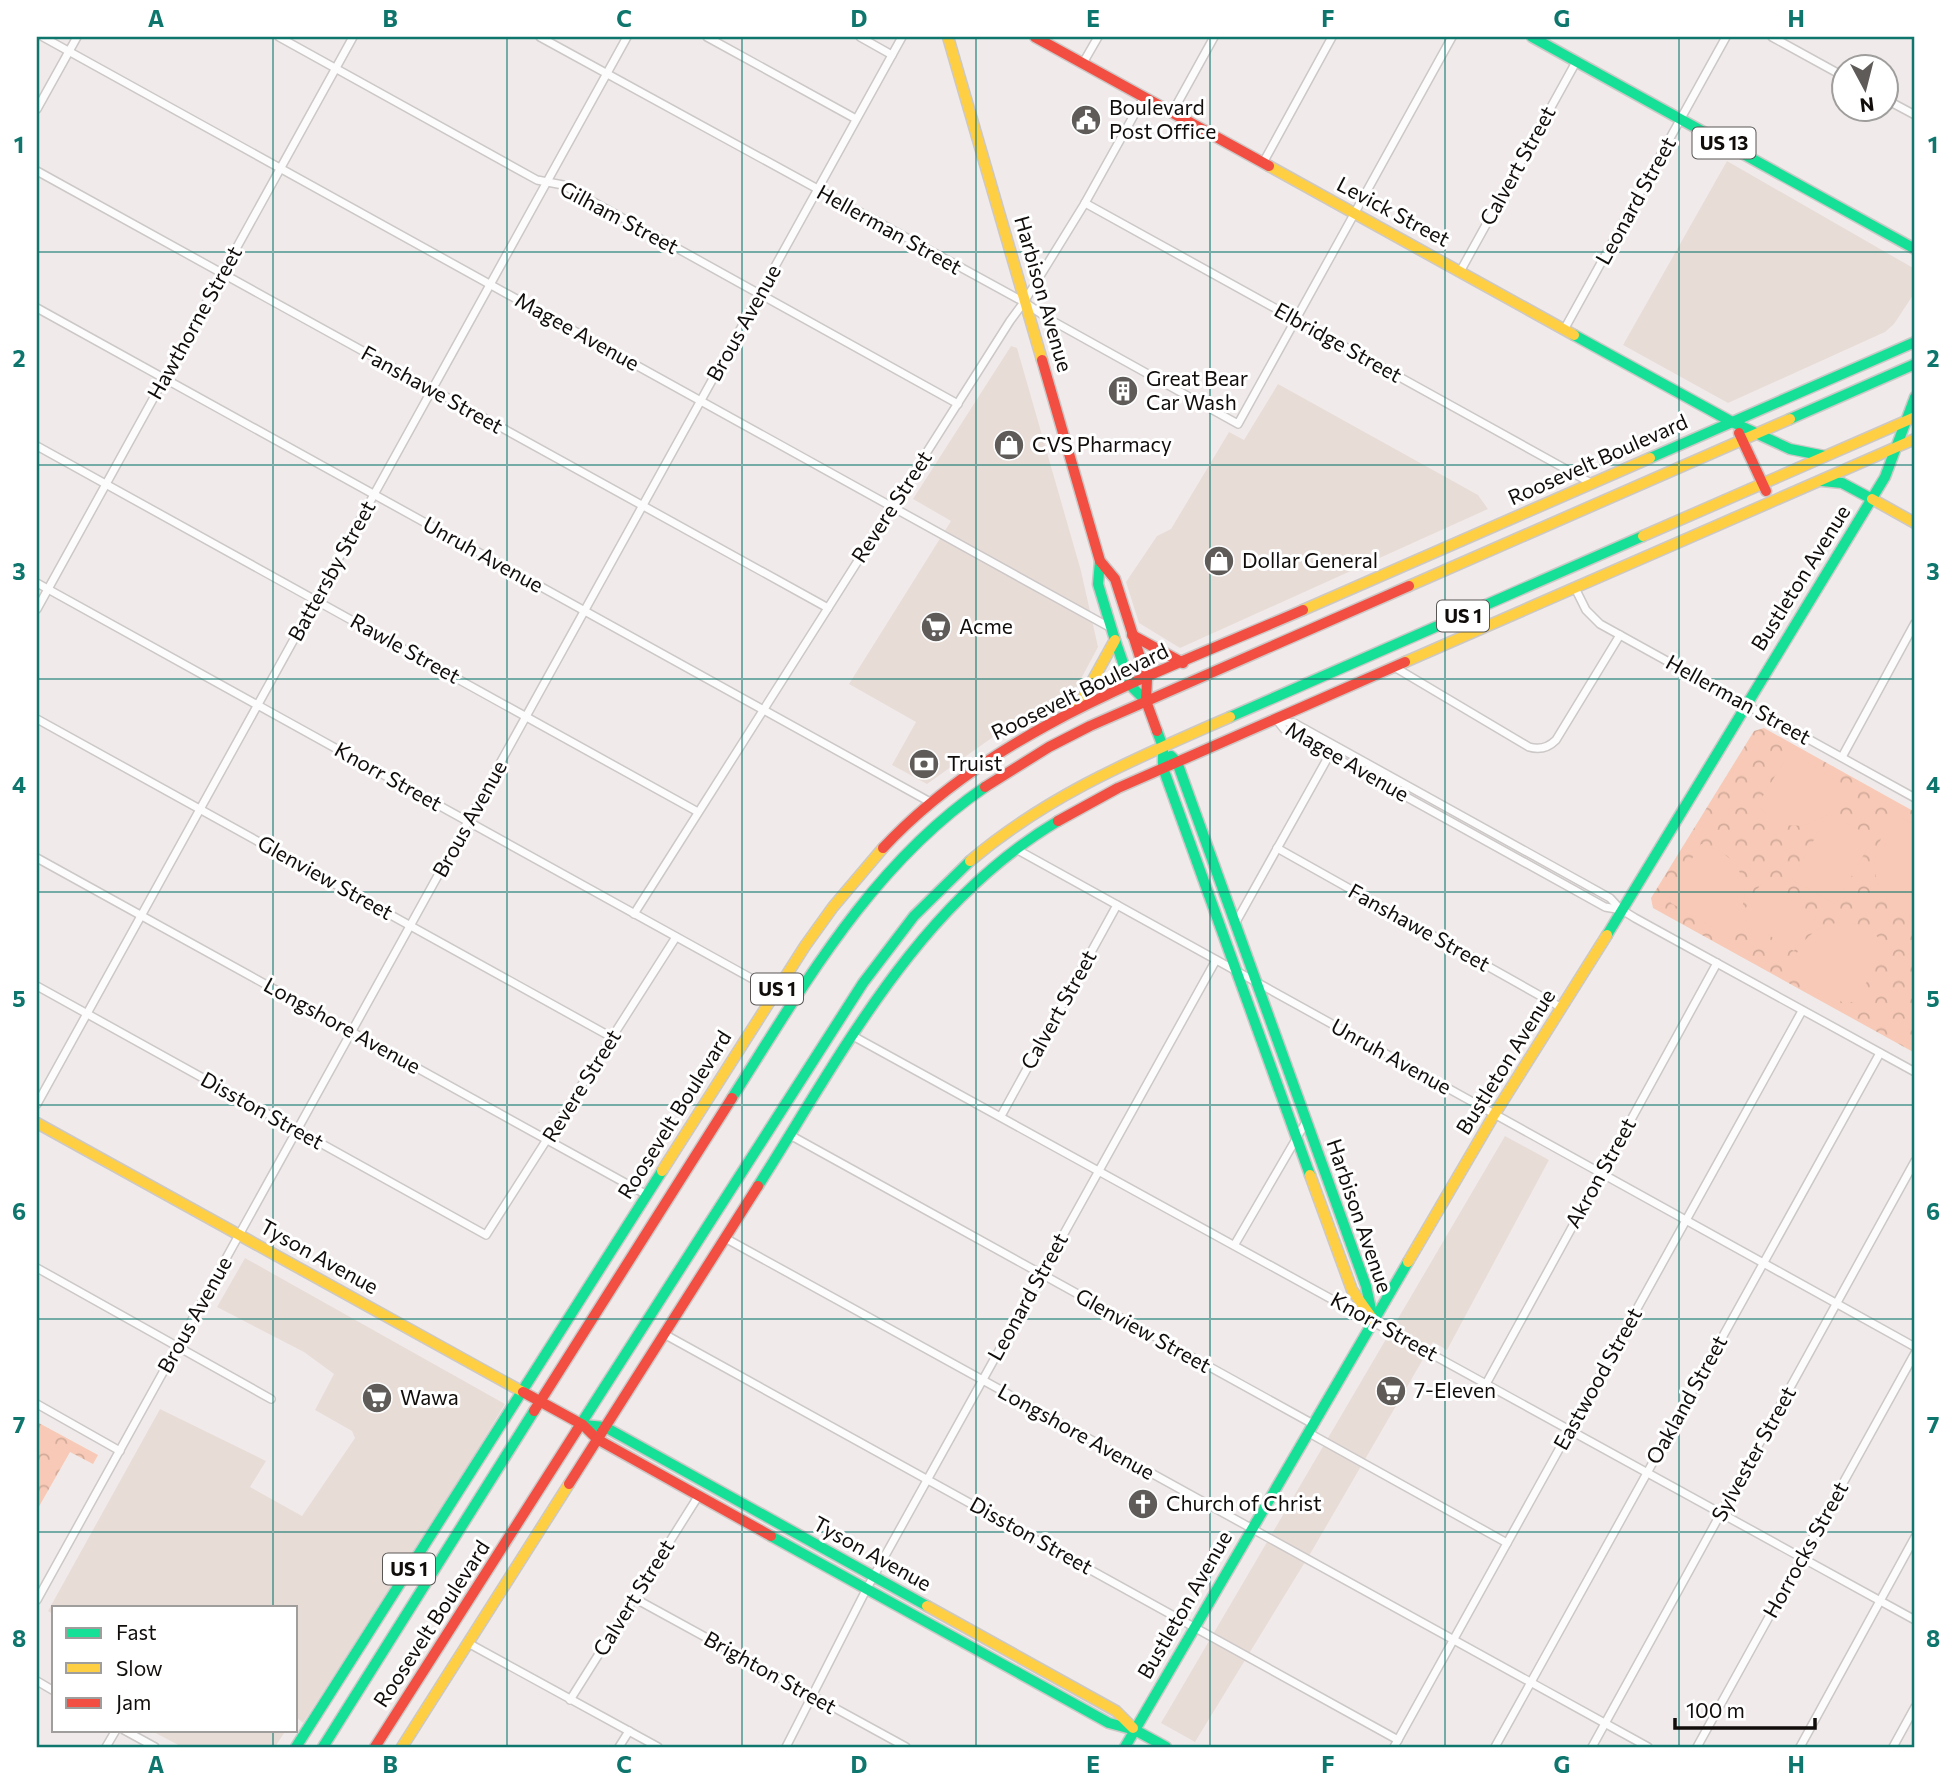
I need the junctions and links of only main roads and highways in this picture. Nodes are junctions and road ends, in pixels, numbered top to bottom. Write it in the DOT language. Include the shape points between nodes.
graph roads {
  1 [pos="948,37"];
  2 [pos="1035,37"];
  3 [pos="1532,37"];
  4 [pos="1915,249"];
  5 [pos="1915,342"];
  6 [pos="1915,364"];
  7 [pos="1915,397"];
  8 [pos="1911,419"];
  9 [pos="1732,422"];
  10 [pos="1758,433"];
  11 [pos="1743,439"];
  12 [pos="1915,439"];
  13 [pos="1899,446"];
  14 [pos="1827,456"];
  15 [pos="1818,481"];
  16 [pos="1763,484"];
  17 [pos="1559,498"];
  18 [pos="1872,499"];
  19 [pos="1770,502"];
  20 [pos="1915,523"];
  21 [pos="1489,551"];
  22 [pos="1100,561"];
  23 [pos="1555,575"];
  24 [pos="1350,611"];
  25 [pos="1495,623"];
  26 [pos="1263,628"];
  27 [pos="1132,635"];
  28 [pos="1115,640"];
  29 [pos="1183,663"];
  30 [pos="1147,679"];
  31 [pos="1131,685"];
  32 [pos="1146,701"];
  33 [pos="1077,709"];
  34 [pos="1163,747"];
  35 [pos="1177,762"];
  36 [pos="1163,768"];
  37 [pos="37,1123"];
  38 [pos="1374,1321"];
  39 [pos="522,1391"];
  40 [pos="540,1401"];
  41 [pos="583,1425"];
  42 [pos="605,1427"];
  43 [pos="597,1439"];
  44 [pos="733,1499"];
  45 [pos="726,1510"];
  46 [pos="521,1522"];
  47 [pos="468,1643"];
  48 [pos="1135,1730"];
  49 [pos="296,1747"];
  50 [pos="323,1747"];
  51 [pos="375,1747"];
  52 [pos="402,1747"];
  53 [pos="1125,1747"];
  54 [pos="1166,1747"];
  1 -- 22 [label="main road, Harbison Avenue"];
  2 -- 9 [label="main road, Levick Street"];
  3 -- 4 [label="main road, US 13"];
  5 -- 9 [label="main road, Roosevelt Boulevard / US 1"];
  6 -- 10 [label="main road, Roosevelt Boulevard / US 1"];
  7 -- 8 [label="main road, Bustleton Avenue"];
  8 -- 13 [label="main road, Bustleton Avenue"];
  8 -- 14 [label="main road, Roosevelt Boulevard / US 1"];
  9 -- 10 [label="main road, Levick Street"];
  9 -- 11 [label="main road, Levick Street"];
  9 -- 17 [label="main road, Roosevelt Boulevard / US 1"];
  10 -- 11 [label="main road, Roosevelt Boulevard / US 1"];
  10 -- 14 [label="main road, Levick Street" via="1790,449"];
  11 -- 16 [label="main road, Levick Street"];
  11 -- 21 [label="main road, Roosevelt Boulevard / US 1"];
  12 -- 13 [label="main road, Roosevelt Boulevard / US 1"];
  13 -- 15 [label="main road, Roosevelt Boulevard / US 1"];
  13 -- 18 [label="main road, Bustleton Avenue"];
  14 -- 16 [label="main road, Roosevelt Boulevard / US 1"];
  15 -- 18 [label="main road" via="1836,480"];
  15 -- 19 [label="main road, Roosevelt Boulevard / US 1"];
  16 -- 19 [label="main road, Levick Street"];
  16 -- 23 [label="main road, Roosevelt Boulevard / US 1"];
  17 -- 21 [label="main road"];
  17 -- 26 [label="main road, Roosevelt Boulevard / US 1"];
  18 -- 20 [label="main road"];
  18 -- 38 [label="main road, Bustleton Avenue" via="1494,1115"];
  19 -- 25 [label="main road, Roosevelt Boulevard / US 1"];
  21 -- 24 [label="main road, Roosevelt Boulevard / US 1"];
  22 -- 27 [label="main road, Harbison Avenue" via="1115,579"];
  22 -- 28 [label="main road, Harbison Avenue" via="1098,584"];
  23 -- 25 [label="main road"];
  23 -- 34 [label="main road, Roosevelt Boulevard / US 1"];
  24 -- 26 [label="main road"];
  24 -- 32 [label="main road, Roosevelt Boulevard / US 1"];
  25 -- 35 [label="main road, Roosevelt Boulevard / US 1"];
  26 -- 29 [label="main road, Roosevelt Boulevard / US 1"];
  27 -- 29 [label="main road"];
  27 -- 30 [label="main road, Harbison Avenue"];
  28 -- 31 [label="main road, Harbison Avenue"];
  28 -- 33 [label="main road"];
  29 -- 30 [label="main road, Roosevelt Boulevard / US 1"];
  30 -- 31 [label="main road, Roosevelt Boulevard / US 1"];
  30 -- 32 [label="main road, Harbison Avenue"];
  31 -- 32 [label="main road, Harbison Avenue"];
  31 -- 33 [label="main road, Roosevelt Boulevard / US 1"];
  32 -- 34 [label="main road, Harbison Avenue"];
  32 -- 40 [label="main road, Roosevelt Boulevard / US 1" via="1068,736 990,781 918,840 867,895 822,957"];
  33 -- 39 [label="main road, Roosevelt Boulevard / US 1" via="999,752 930,802 851,882 819,924"];
  34 -- 35 [label="main road, Harbison Avenue"];
  34 -- 36 [label="main road, Harbison Avenue"];
  34 -- 41 [label="main road, Roosevelt Boulevard / US 1" via="1089,780 1019,821 952,875 905,926 863,983"];
  35 -- 36 [label="main road, Roosevelt Boulevard / US 1"];
  35 -- 38 [label="main road, Harbison Avenue" via="1366,1286"];
  36 -- 38 [label="main road, Harbison Avenue" via="1352,1290"];
  36 -- 42 [label="main road, Roosevelt Boulevard / US 1" via="1078,808 1015,849 965,890 920,938 892,975"];
  37 -- 39 [label="main road, Tyson Avenue"];
  38 -- 48 [label="main road, Bustleton Avenue"];
  39 -- 40 [label="main road, Tyson Avenue"];
  39 -- 49 [label="main road, Roosevelt Boulevard / US 1"];
  40 -- 41 [label="main road, Tyson Avenue"];
  40 -- 50 [label="main road, Roosevelt Boulevard / US 1"];
  41 -- 42 [label="main road, Tyson Avenue"];
  41 -- 43 [label="main road, Tyson Avenue"];
  41 -- 46 [label="main road, Roosevelt Boulevard / US 1"];
  42 -- 43 [label="main road, Roosevelt Boulevard / US 1"];
  42 -- 44 [label="main road, Tyson Avenue"];
  43 -- 45 [label="main road, Tyson Avenue"];
  43 -- 47 [label="main road, Roosevelt Boulevard / US 1"];
  44 -- 45 [label="main road"];
  44 -- 48 [label="main road, Tyson Avenue" via="1116,1711"];
  45 -- 48 [label="main road, Tyson Avenue" via="1109,1723"];
  46 -- 47 [label="main road"];
  46 -- 51 [label="main road, Roosevelt Boulevard / US 1"];
  47 -- 52 [label="main road, Roosevelt Boulevard / US 1"];
  48 -- 53 [label="main road, Bustleton Avenue"];
  48 -- 54 [label="main road, Tyson Avenue"];
}
